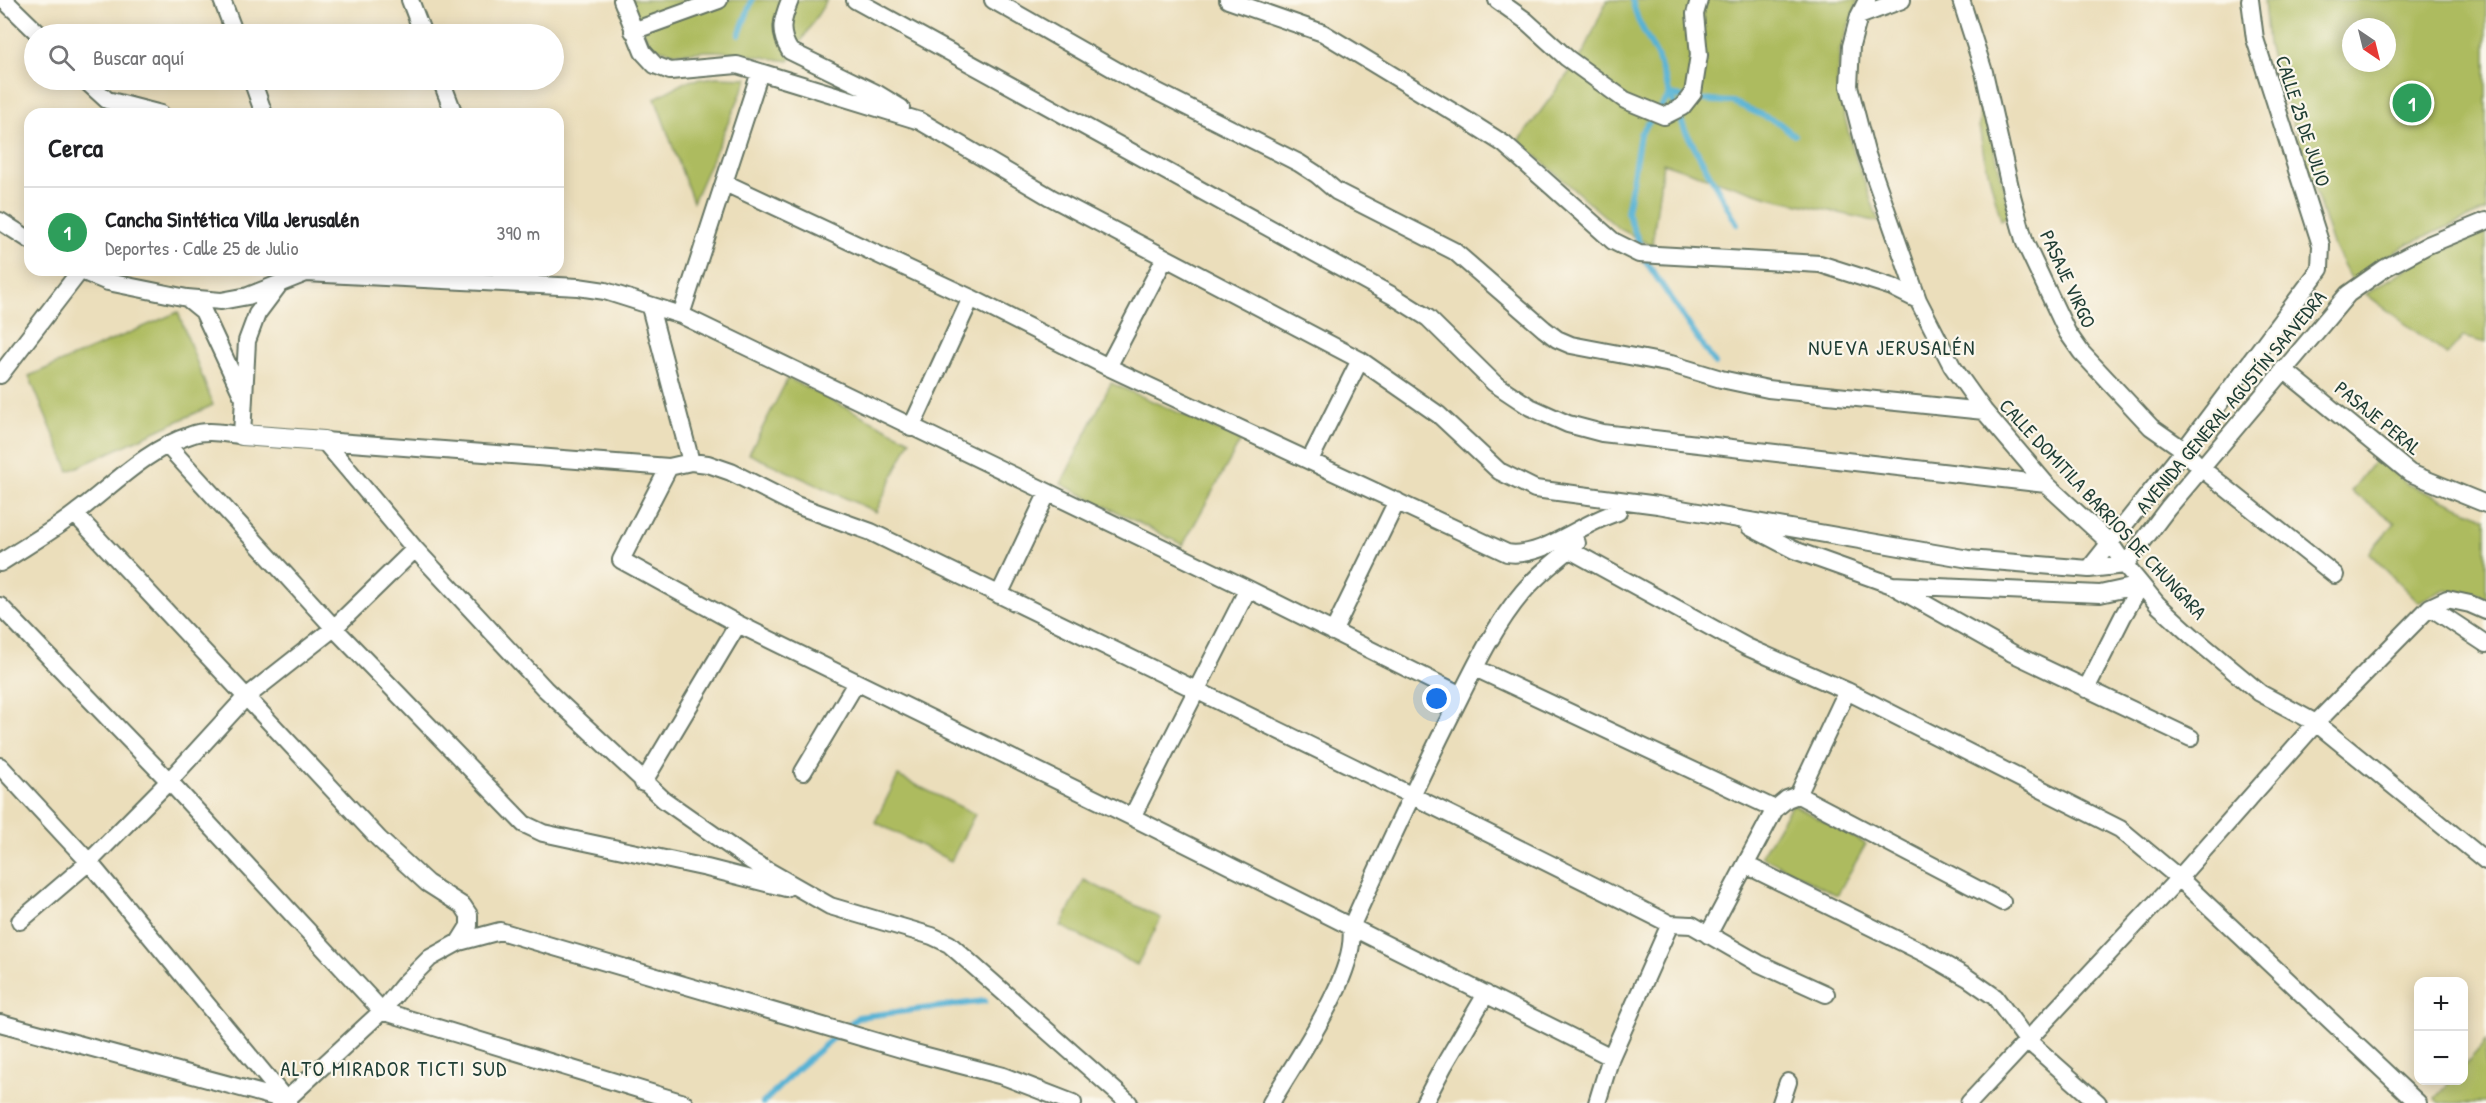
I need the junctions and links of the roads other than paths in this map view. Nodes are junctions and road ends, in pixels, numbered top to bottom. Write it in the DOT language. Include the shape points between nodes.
graph roads {
  1 [pos="4,0"];
  2 [pos="222,0"];
  3 [pos="410,0"];
  4 [pos="622,0"];
  5 [pos="719,0"];
  6 [pos="790,0"];
  7 [pos="855,0"];
  8 [pos="993,0"];
  9 [pos="1228,0"];
  10 [pos="1497,0"];
  11 [pos="1699,0"];
  12 [pos="1867,0"];
  13 [pos="1902,0"];
  14 [pos="1961,0"];
  15 [pos="2250,0"];
  16 [pos="1859,16"];
  17 [pos="29,24"];
  18 [pos="231,24"];
  19 [pos="419,24"];
  20 [pos="633,31"];
  21 [pos="760,72"];
  22 [pos="96,90"];
  23 [pos="256,90"];
  24 [pos="445,90"];
  25 [pos="137,108"];
  26 [pos="262,108"];
  27 [pos="452,108"];
  28 [pos="920,121"];
  29 [pos="725,183"];
  30 [pos="0,221"];
  31 [pos="2486,221"];
  32 [pos="24,236"];
  33 [pos="1165,258"];
  34 [pos="74,276"];
  35 [pos="94,276"];
  36 [pos="283,276"];
  37 [pos="440,276"];
  38 [pos="530,278"];
  39 [pos="187,298"];
  40 [pos="971,298"];
  41 [pos="1918,300"];
  42 [pos="650,307"];
  43 [pos="681,315"];
  44 [pos="1360,360"];
  45 [pos="1108,367"];
  46 [pos="2283,369"];
  47 [pos="0,375"];
  48 [pos="244,398"];
  49 [pos="1983,411"];
  50 [pos="911,428"];
  51 [pos="242,435"];
  52 [pos="324,441"];
  53 [pos="167,445"];
  54 [pos="2184,450"];
  55 [pos="1310,460"];
  56 [pos="691,462"];
  57 [pos="669,467"];
  58 [pos="2201,468"];
  59 [pos="2046,484"];
  60 [pos="1047,494"];
  61 [pos="1397,501"];
  62 [pos="2486,504"];
  63 [pos="1658,506"];
  64 [pos="1618,512"];
  65 [pos="75,514"];
  66 [pos="1734,520"];
  67 [pos="2110,543"];
  68 [pos="416,549"];
  69 [pos="1570,550"];
  70 [pos="0,563"];
  71 [pos="2125,565"];
  72 [pos="2089,569"];
  73 [pos="2335,574"];
  74 [pos="1892,585"];
  75 [pos="2141,585"];
  76 [pos="1248,589"];
  77 [pos="999,594"];
  78 [pos="0,606"];
  79 [pos="2430,607"];
  80 [pos="2486,611"];
  81 [pos="738,624"];
  82 [pos="334,628"];
  83 [pos="1333,632"];
  84 [pos="2486,644"];
  85 [pos="1474,668"];
  86 [pos="856,683"];
  87 [pos="2086,689"];
  88 [pos="1847,691"];
  89 [pos="1196,692"];
  90 [pos="1461,695"];
  91 [pos="245,698"];
  92 [pos="2316,723"];
  93 [pos="2191,738"];
  94 [pos="0,766"];
  95 [pos="803,772"];
  96 [pos="169,781"];
  97 [pos="643,783"];
  98 [pos="1412,794"];
  99 [pos="1798,795"];
  100 [pos="1775,809"];
  101 [pos="1132,817"];
  102 [pos="2486,861"];
  103 [pos="89,862"];
  104 [pos="1746,865"];
  105 [pos="2179,878"];
  106 [pos="810,895"];
  107 [pos="2002,902"];
  108 [pos="20,921"];
  109 [pos="1670,924"];
  110 [pos="1351,927"];
  111 [pos="1708,935"];
  112 [pos="459,942"];
  113 [pos="1486,993"];
  114 [pos="1826,994"];
  115 [pos="382,1011"];
  116 [pos="0,1023"];
  117 [pos="2026,1040"];
  118 [pos="1611,1057"];
  119 [pos="1788,1082"];
  120 [pos="288,1102"];
  121 [pos="684,1103"];
  122 [pos="1073,1103"];
  123 [pos="1129,1103"];
  124 [pos="1271,1103"];
  125 [pos="1424,1103"];
  126 [pos="1597,1103"];
  127 [pos="1781,1103"];
  128 [pos="1969,1103"];
  129 [pos="2098,1103"];
  130 [pos="2417,1103"];
  1 -- 17 [label="street"];
  2 -- 18 [label="street"];
  3 -- 19 [label="street"];
  4 -- 20 [label="street"];
  5 -- 20 [label="street"];
  6 -- 28 [label="street" via="782,19 783,39 790,51 878,94"];
  7 -- 59 [label="street" via="1393,296 1428,318 1494,383 1530,407 1568,424 1602,434"];
  8 -- 49 [label="street" via="1126,76 1299,163 1336,191 1454,251 1557,339 1571,345 1671,364 1768,389"];
  9 -- 41 [label="street" via="1323,33 1468,121 1504,144 1613,241 1638,254 1820,264 1892,287"];
  10 -- 11 [label="street" via="1625,100 1665,116 1682,107 1693,93 1699,55 1695,14"];
  12 -- 16 [label="street, CALLE DOMITILA BARRIOS DE CHUNGARA"];
  13 -- 16 [label="street"];
  14 -- 54 [label="street, PASAJE VIRGO" via="1984,72 2025,243 2067,333 2151,427"];
  15 -- 54 [label="street, CALLE 25 DE JULIO" via="2255,39 2323,254 2320,269"];
  16 -- 41 [label="street, CALLE DOMITILA BARRIOS DE CHUNGARA" via="1851,46 1849,86 1866,152"];
  20 -- 21 [label="street" via="643,52 655,65 670,71 737,65"];
  21 -- 28 [label="street"];
  21 -- 29 [label="street"];
  22 -- 25 [label="street" via="107,100"];
  23 -- 26 [label="street"];
  24 -- 27 [label="street"];
  28 -- 33 [label="street"];
  29 -- 40 [label="street"];
  29 -- 43 [label="street"];
  30 -- 32 [label="street"];
  31 -- 46 [label="street, AVENIDA GENERAL AGUSTÍN SAAVEDRA" via="2428,244 2348,294"];
  33 -- 44 [label="street"];
  33 -- 45 [label="street"];
  34 -- 47 [label="street"];
  35 -- 39 [label="street"];
  36 -- 39 [label="street" via="248,296 221,301"];
  36 -- 48 [label="street" via="257,314 247,341"];
  37 -- 38 [label="street"];
  38 -- 42 [label="street" via="605,291"];
  39 -- 48 [label="street" via="203,311"];
  40 -- 45 [label="street"];
  40 -- 50 [label="street"];
  41 -- 49 [label="street, CALLE DOMITILA BARRIOS DE CHUNGARA" via="1952,366"];
  42 -- 43 [label="street"];
  42 -- 56 [label="street"];
  43 -- 50 [label="street"];
  44 -- 55 [label="street"];
  44 -- 63 [label="street" via="1439,415 1499,471 1516,481 1535,489"];
  45 -- 55 [label="street"];
  46 -- 58 [label="street, AVENIDA GENERAL AGUSTÍN SAAVEDRA"];
  46 -- 62 [label="street, PASAJE PERAL" via="2410,472"];
  48 -- 51 [label="street"];
  49 -- 59 [label="street, CALLE DOMITILA BARRIOS DE CHUNGARA"];
  50 -- 60 [label="street"];
  51 -- 52 [label="street"];
  51 -- 53 [label="street" via="193,434"];
  52 -- 57 [label="street"];
  52 -- 68 [label="street"];
  53 -- 65 [label="street"];
  53 -- 82 [label="street"];
  54 -- 58 [label="street, PASAJE VIRGO"];
  54 -- 67 [label="street"];
  55 -- 61 [label="street"];
  56 -- 57 [label="street"];
  56 -- 77 [label="street" via="723,469 795,505 871,532"];
  57 -- 81 [label="street" via="621,560"];
  58 -- 71 [label="street, AVENIDA GENERAL AGUSTÍN SAAVEDRA"];
  58 -- 73 [label="street, PASAJE VIRGO"];
  59 -- 67 [label="street, CALLE DOMITILA BARRIOS DE CHUNGARA"];
  60 -- 76 [label="street"];
  60 -- 77 [label="street"];
  61 -- 64 [label="street" via="1518,555"];
  61 -- 83 [label="street"];
  63 -- 64 [label="street"];
  63 -- 66 [label="street"];
  64 -- 69 [label="street"];
  65 -- 70 [label="street"];
  65 -- 91 [label="street"];
  66 -- 72 [label="street" via="1969,559"];
  66 -- 74 [label="street" via="1794,550"];
  67 -- 71 [label="street, CALLE DOMITILA BARRIOS DE CHUNGARA"];
  67 -- 72 [label="street"];
  68 -- 82 [label="street"];
  68 -- 97 [label="street" via="545,689"];
  69 -- 85 [label="street" via="1522,593"];
  69 -- 88 [label="street" via="1747,647"];
  71 -- 72 [label="street"];
  71 -- 75 [label="street, CALLE DOMITILA BARRIOS DE CHUNGARA"];
  74 -- 75 [label="street" via="2100,594"];
  74 -- 87 [label="street" via="2012,653"];
  75 -- 87 [label="street"];
  75 -- 92 [label="street, CALLE DOMITILA BARRIOS DE CHUNGARA" via="2193,637 2260,693"];
  76 -- 83 [label="street"];
  76 -- 89 [label="street"];
  77 -- 89 [label="street"];
  78 -- 96 [label="street"];
  79 -- 80 [label="street" via="2447,599"];
  79 -- 84 [label="street"];
  79 -- 92 [label="street"];
  81 -- 86 [label="street"];
  81 -- 97 [label="street"];
  82 -- 91 [label="street"];
  82 -- 106 [label="street" via="524,824 543,833"];
  83 -- 90 [label="street"];
  85 -- 90 [label="street"];
  85 -- 100 [label="street"];
  86 -- 95 [label="street"];
  86 -- 101 [label="street"];
  87 -- 93 [label="street"];
  88 -- 99 [label="street"];
  88 -- 105 [label="street" via="2120,829"];
  89 -- 98 [label="street"];
  89 -- 101 [label="street"];
  90 -- 98 [label="street"];
  91 -- 96 [label="street"];
  91 -- 112 [label="street" via="379,839 427,883 463,906 469,915 469,927"];
  92 -- 102 [label="street, CALLE DOMITILA BARRIOS DE CHUNGARA"];
  92 -- 105 [label="street"];
  94 -- 103 [label="street"];
  96 -- 103 [label="street"];
  96 -- 115 [label="street"];
  97 -- 106 [label="street" via="719,841"];
  98 -- 109 [label="street"];
  98 -- 110 [label="street"];
  99 -- 100 [label="street"];
  99 -- 107 [label="street"];
  100 -- 104 [label="street"];
  101 -- 110 [label="street"];
  103 -- 108 [label="street"];
  103 -- 120 [label="street"];
  104 -- 111 [label="street"];
  104 -- 117 [label="street" via="1968,978 1995,998"];
  105 -- 117 [label="street"];
  105 -- 130 [label="street"];
  106 -- 123 [label="street" via="831,906 949,944"];
  109 -- 111 [label="street" via="1692,925"];
  109 -- 118 [label="street"];
  110 -- 113 [label="street"];
  110 -- 124 [label="street" via="1350,956 1307,1046"];
  111 -- 114 [label="street"];
  112 -- 115 [label="street" via="430,958"];
  112 -- 122 [label="street" via="500,931 533,939 1003,1076"];
  113 -- 118 [label="street"];
  113 -- 125 [label="street"];
  115 -- 120 [label="street"];
  115 -- 121 [label="street"];
  116 -- 120 [label="street"];
  117 -- 128 [label="street"];
  117 -- 129 [label="street"];
  118 -- 126 [label="street"];
  119 -- 127 [label="street"];
}
